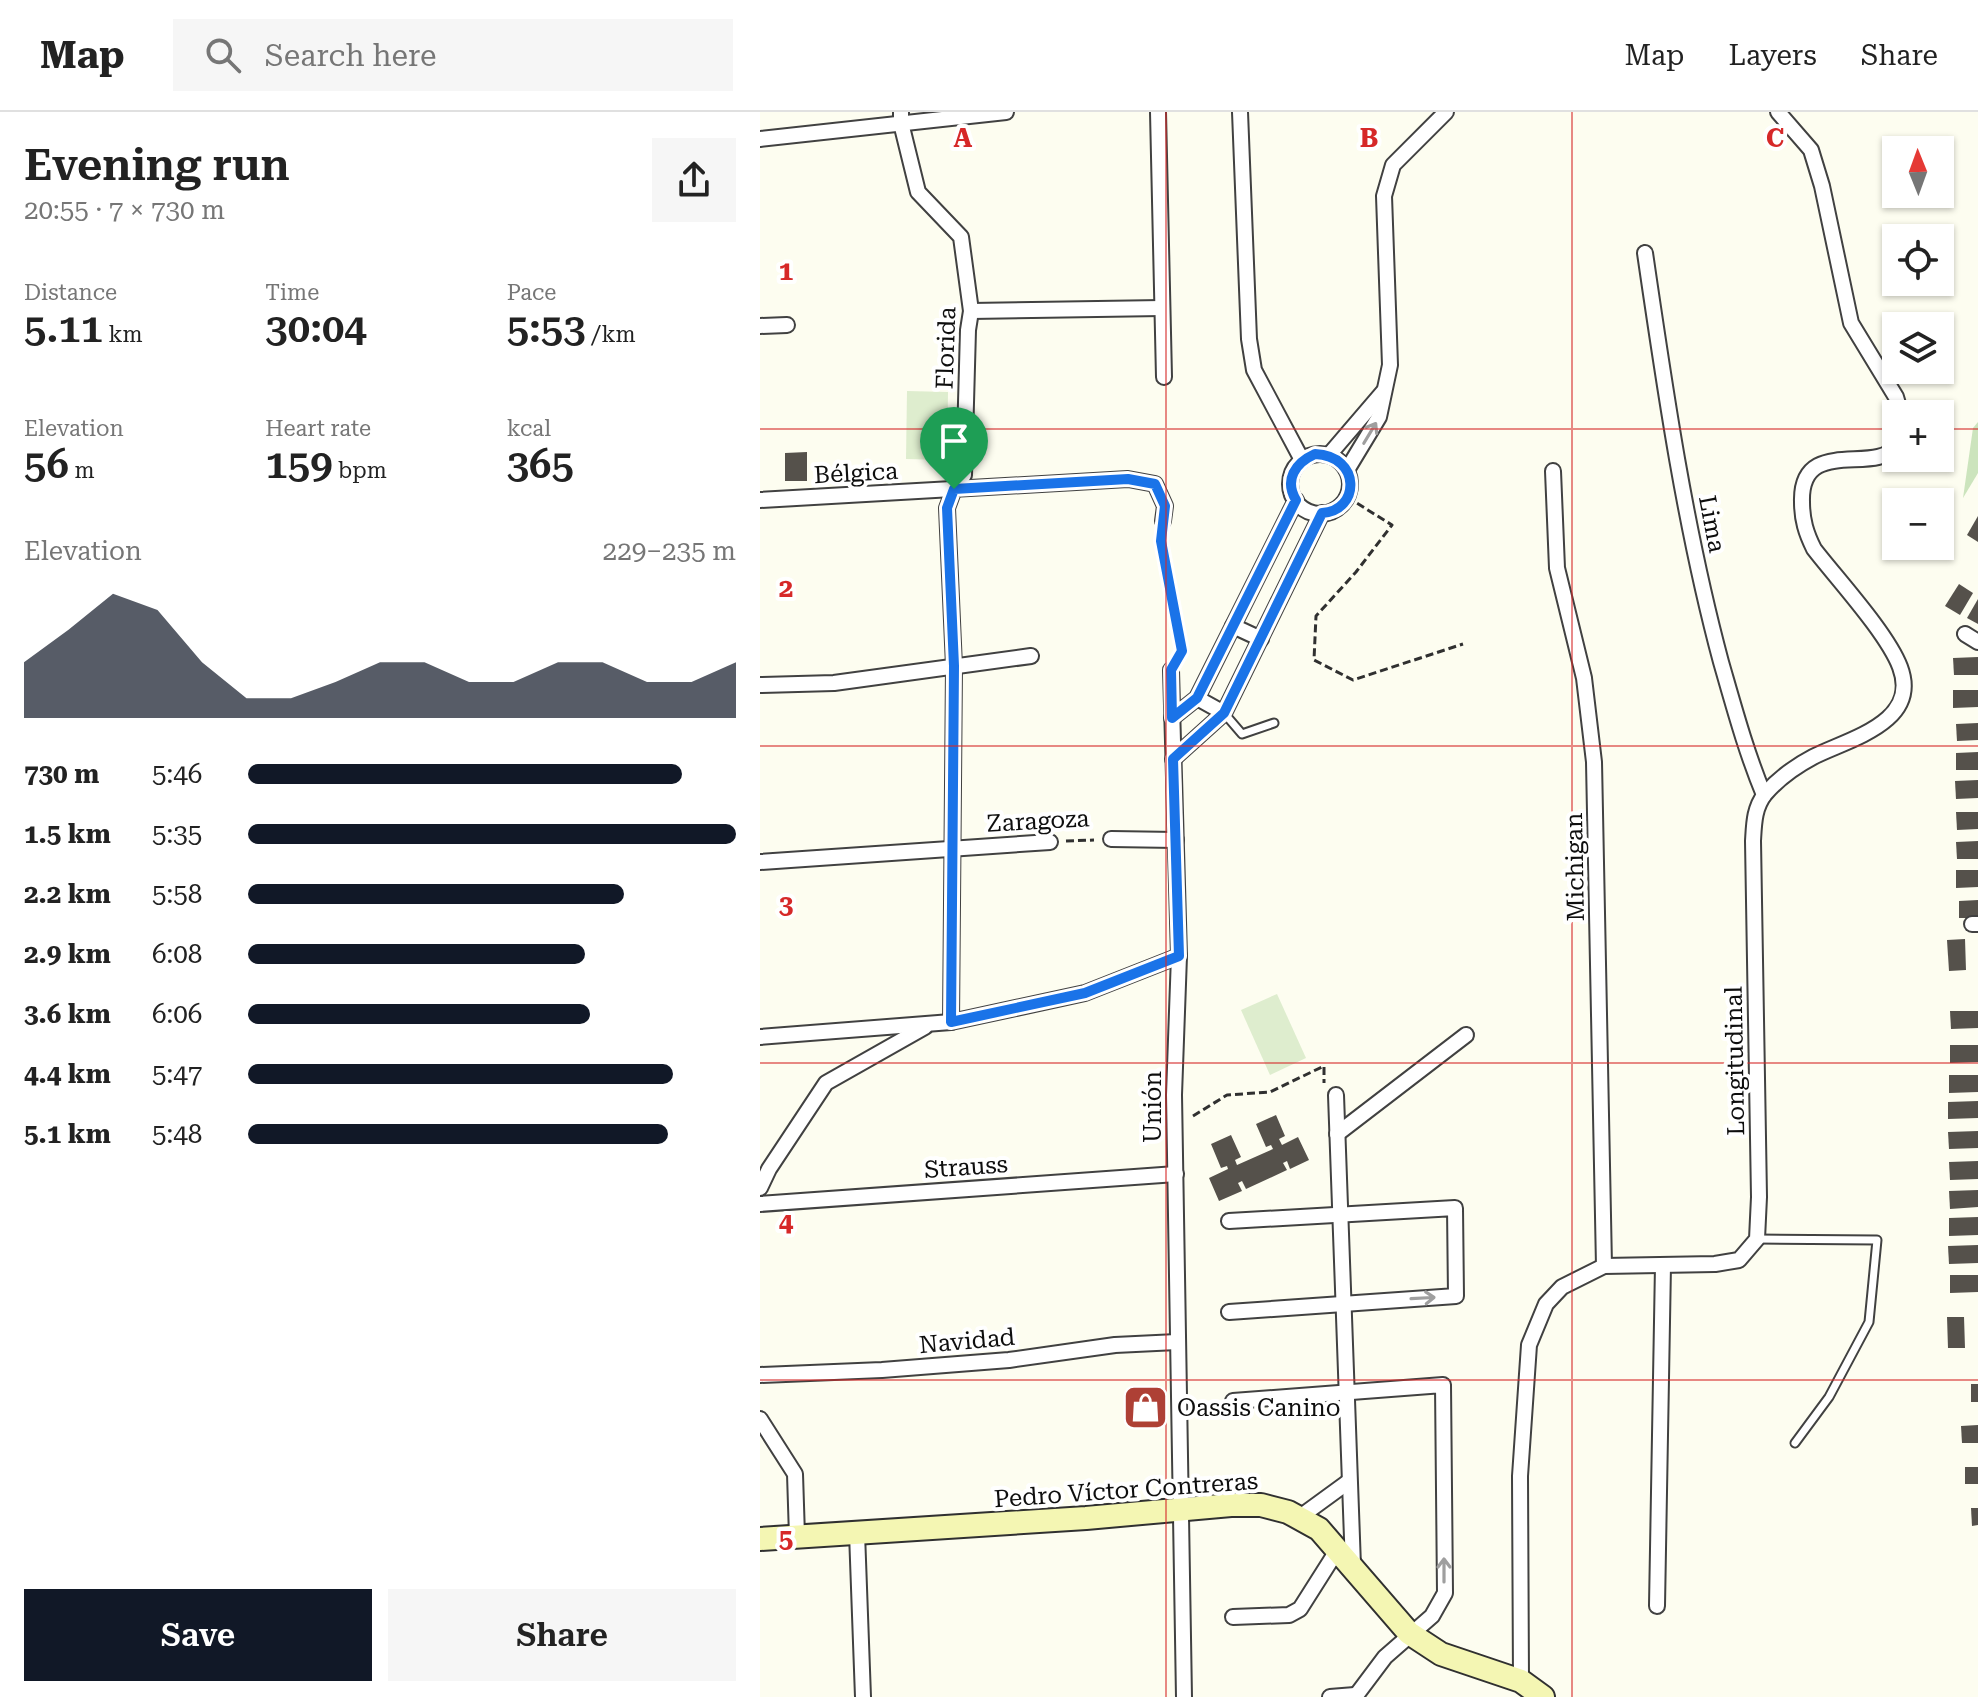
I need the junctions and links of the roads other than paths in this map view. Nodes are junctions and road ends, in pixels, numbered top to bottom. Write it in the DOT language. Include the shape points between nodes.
graph roads {
  1 [pos="1006,112"];
  2 [pos="1158,112"];
  3 [pos="1446,112"];
  4 [pos="1778,112"];
  5 [pos="1242,114"];
  6 [pos="901,118"];
  7 [pos="760,139"];
  8 [pos="1645,253"];
  9 [pos="1162,308"];
  10 [pos="971,311"];
  11 [pos="787,325"];
  12 [pos="760,326"];
  13 [pos="1164,377"];
  14 [pos="1383,391"];
  15 [pos="1897,400"];
  16 [pos="1329,455"];
  17 [pos="1882,456"];
  18 [pos="1302,460"];
  19 [pos="1347,470"];
  20 [pos="1553,471"];
  21 [pos="954,489"];
  22 [pos="760,500"];
  23 [pos="1296,500"];
  24 [pos="1322,513"];
  25 [pos="1163,521"];
  26 [pos="1233,626"];
  27 [pos="1261,639"];
  28 [pos="1031,656"];
  29 [pos="954,666"];
  30 [pos="1171,670"];
  31 [pos="760,685"];
  32 [pos="1197,698"];
  33 [pos="1224,713"];
  34 [pos="1172,718"];
  35 [pos="1274,723"];
  36 [pos="1173,759"];
  37 [pos="1764,795"];
  38 [pos="1111,839"];
  39 [pos="1176,840"];
  40 [pos="1050,842"];
  41 [pos="952,847"];
  42 [pos="760,862"];
  43 [pos="1179,956"];
  44 [pos="951,1022"];
  45 [pos="929,1025"];
  46 [pos="1466,1035"];
  47 [pos="766,1037"];
  48 [pos="760,1052"];
  49 [pos="1336,1095"];
  50 [pos="1337,1134"];
  51 [pos="1176,1174"];
  52 [pos="760,1188"];
  53 [pos="760,1204"];
  54 [pos="1342,1214"];
  55 [pos="1229,1221"];
  56 [pos="1757,1239"];
  57 [pos="1663,1265"];
  58 [pos="1604,1266"];
  59 [pos="1345,1303"];
  60 [pos="1229,1312"];
  61 [pos="1177,1342"];
  62 [pos="760,1375"];
  63 [pos="1348,1391"];
  64 [pos="1233,1401"];
  65 [pos="760,1419"];
  66 [pos="1795,1443"];
  67 [pos="1348,1482"];
  68 [pos="1182,1510"];
  69 [pos="1300,1517"];
  70 [pos="857,1533"];
  71 [pos="797,1536"];
  72 [pos="760,1539"];
  73 [pos="1346,1558"];
  74 [pos="1657,1606"];
  75 [pos="1233,1617"];
  76 [pos="1409,1633"];
  77 [pos="1521,1681"];
  78 [pos="1355,1696"];
  79 [pos="863,1697"];
  80 [pos="1184,1697"];
  81 [pos="1330,1697"];
  82 [pos="1543,1697"];
  1 -- 6 [label="street"];
  2 -- 9 [label="street"];
  3 -- 14 [label="street" via="1393,165 1384,196 1390,365"];
  4 -- 15 [label="street" via="1811,150 1851,323"];
  5 -- 18 [label="street" via="1254,370"];
  6 -- 7 [label="street"];
  6 -- 10 [label="street, Florida" via="918,192 961,237"];
  8 -- 37 [label="street, Lima" via="1670,423 1706,605 1747,756"];
  9 -- 10 [label="street"];
  9 -- 13 [label="street"];
  10 -- 21 [label="street, Florida" via="964,475"];
  11 -- 12 [label="street"];
  14 -- 16 [label="street"];
  19 -- 14 [label="street, one-way" via="1379,417"];
  16 -- 18 [label="street"];
  16 -- 19 [label="street"];
  17 -- 37 [label="street" via="1847,458 1809,473 1801,491 1802,513 1814,549 1890,646 1903,691 1893,715 1863,736 1814,757"];
  18 -- 23 [label="street" via="1292,474 1290,491"];
  19 -- 24 [label="street" via="1351,487 1345,502"];
  20 -- 58 [label="street, Michigan" via="1557,568 1584,678 1594,762"];
  21 -- 22 [label="street, Bélgica"];
  21 -- 25 [label="street, Bélgica" via="1128,479 1155,484 1165,506"];
  21 -- 29 [label="street, Florida" via="947,508"];
  23 -- 24 [label="street" via="1314,514"];
  23 -- 26 [label="street"];
  24 -- 27 [label="street"];
  26 -- 27 [label="street"];
  26 -- 32 [label="street"];
  27 -- 33 [label="street"];
  28 -- 29 [label="street"];
  29 -- 31 [label="street" via="834,683"];
  29 -- 41 [label="street, Florida"];
  30 -- 34 [label="street, Unión"];
  32 -- 33 [label="street"];
  32 -- 34 [label="street"];
  33 -- 35 [label="lane" via="1242,734"];
  33 -- 36 [label="street"];
  34 -- 36 [label="street, Unión"];
  36 -- 39 [label="street, Unión"];
  37 -- 56 [label="street, Longitudinal" via="1755,813 1753,841"];
  38 -- 39 [label="street, Zaragoza"];
  39 -- 43 [label="street, Unión"];
  40 -- 41 [label="street, Zaragoza"];
  41 -- 42 [label="street, Zaragoza"];
  41 -- 44 [label="street, Florida"];
  43 -- 44 [label="street" via="1085,993"];
  43 -- 51 [label="street, Unión"];
  44 -- 45 [label="street"];
  45 -- 47 [label="street"];
  45 -- 52 [label="street" via="826,1083"];
  46 -- 50 [label="street"];
  47 -- 48 [label="street"];
  49 -- 50 [label="street"];
  50 -- 54 [label="street"];
  51 -- 53 [label="street, Strauss"];
  51 -- 61 [label="street, Unión"];
  54 -- 55 [label="street"];
  54 -- 59 [label="street"];
  59 -- 54 [label="street, one-way" via="1456,1296 1455,1208"];
  56 -- 57 [label="street" via="1739,1260"];
  56 -- 66 [label="lane" via="1877,1240 1869,1322 1829,1397"];
  57 -- 58 [label="street"];
  57 -- 74 [label="street"];
  58 -- 77 [label="street" via="1562,1287 1546,1304 1529,1345 1520,1476"];
  59 -- 60 [label="street"];
  59 -- 63 [label="street"];
  61 -- 62 [label="street, Navidad" via="978,1363"];
  61 -- 68 [label="street, Unión"];
  63 -- 64 [label="street"];
  63 -- 67 [label="street"];
  76 -- 63 [label="street, one-way" via="1432,1616 1445,1593 1443,1385"];
  65 -- 71 [label="street" via="795,1474"];
  67 -- 69 [label="street"];
  67 -- 73 [label="street"];
  68 -- 69 [label="street, Pedro Víctor Contreras" via="1246,1504"];
  68 -- 70 [label="street, Pedro Víctor Contreras"];
  68 -- 80 [label="street, Unión"];
  69 -- 73 [label="street, Pedro Víctor Contreras"];
  70 -- 71 [label="street, Pedro Víctor Contreras"];
  70 -- 79 [label="street"];
  71 -- 72 [label="street, Pedro Víctor Contreras"];
  73 -- 75 [label="street" via="1289,1615"];
  73 -- 76 [label="street, Pedro Víctor Contreras"];
  76 -- 77 [label="street, Pedro Víctor Contreras" via="1441,1654"];
  76 -- 78 [label="street"];
  77 -- 82 [label="street, Pedro Víctor Contreras"];
  78 -- 81 [label="street"];
}
